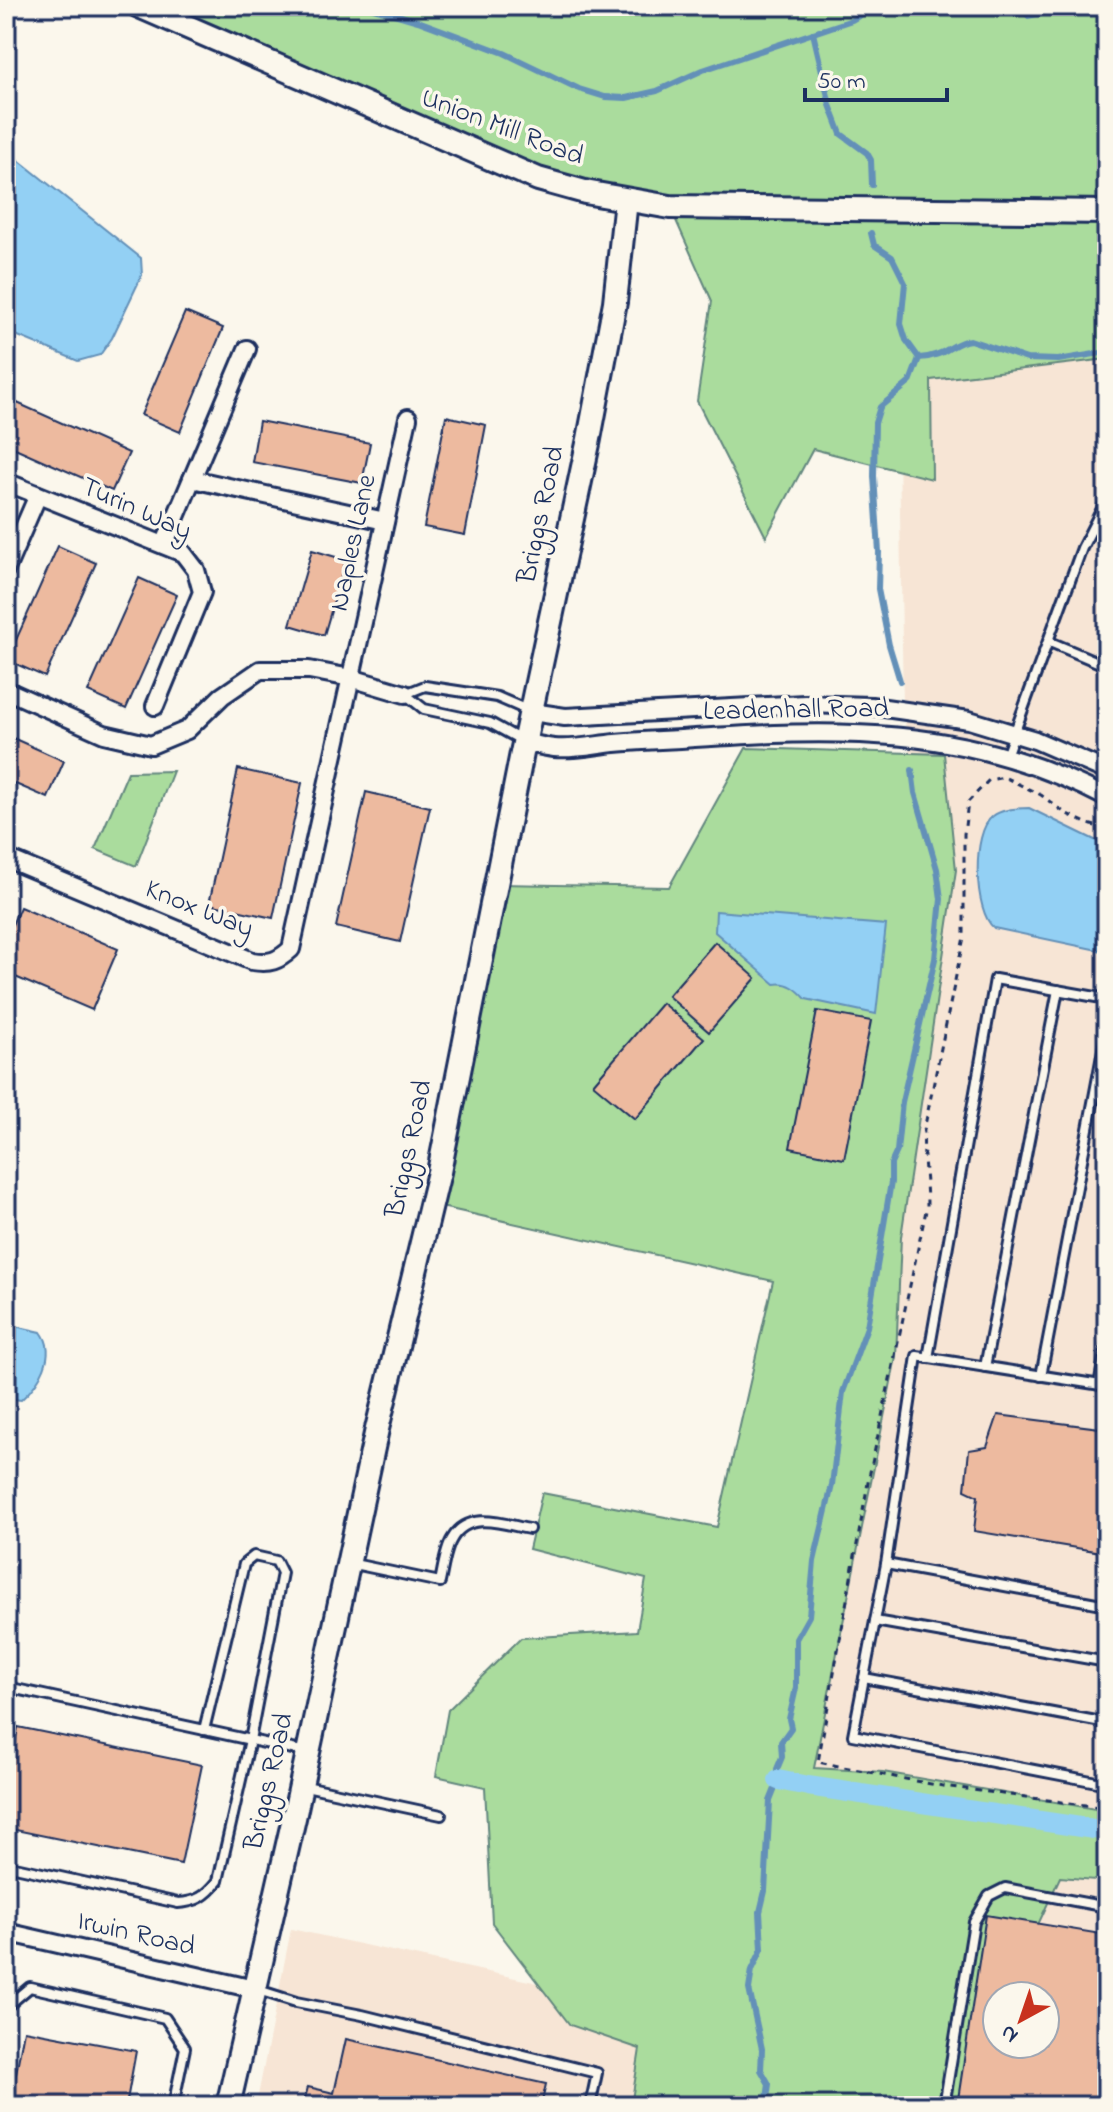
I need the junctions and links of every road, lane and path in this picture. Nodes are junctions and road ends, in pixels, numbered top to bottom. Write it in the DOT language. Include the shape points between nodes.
graph roads {
  1 [pos="139,6"];
  2 [pos="626,200"];
  3 [pos="1107,212"];
  4 [pos="247,349"];
  5 [pos="408,418"];
  6 [pos="192,479"];
  7 [pos="6,482"];
  8 [pos="38,495"];
  9 [pos="1107,499"];
  10 [pos="385,521"];
  11 [pos="164,545"];
  12 [pos="6,569"];
  13 [pos="1050,642"];
  14 [pos="1107,666"];
  15 [pos="351,678"];
  16 [pos="6,690"];
  17 [pos="405,694"];
  18 [pos="155,706"];
  19 [pos="532,712"];
  20 [pos="1015,734"];
  21 [pos="525,742"];
  22 [pos="1006,756"];
  23 [pos="1107,771"];
  24 [pos="1107,798"];
  25 [pos="6,858"];
  26 [pos="1058,990"];
  27 [pos="1107,999"];
  28 [pos="1107,1029"];
  29 [pos="1107,1342"];
  30 [pos="928,1358"];
  31 [pos="985,1367"];
  32 [pos="1041,1376"];
  33 [pos="1103,1385"];
  34 [pos="529,1529"];
  35 [pos="348,1563"];
  36 [pos="886,1564"];
  37 [pos="1107,1605"];
  38 [pos="875,1621"];
  39 [pos="1107,1662"];
  40 [pos="864,1678"];
  41 [pos="6,1692"];
  42 [pos="1107,1723"];
  43 [pos="204,1730"];
  44 [pos="250,1740"];
  45 [pos="308,1753"];
  46 [pos="1107,1784"];
  47 [pos="301,1785"];
  48 [pos="441,1815"];
  49 [pos="6,1865"];
  50 [pos="1107,1907"];
  51 [pos="6,1932"];
  52 [pos="254,1989"];
  53 [pos="6,2007"];
  54 [pos="173,2106"];
  55 [pos="228,2106"];
  56 [pos="590,2106"];
  57 [pos="944,2106"];
  1 -- 2 [label="street, Union Mill Road" via="538,179"];
  2 -- 3 [label="street, Union Mill Road" via="718,209"];
  2 -- 19 [label="street, Briggs Road" via="615,302"];
  4 -- 6 [label="street"];
  5 -- 10 [label="street, Naples Lane"];
  6 -- 10 [label="street"];
  6 -- 11 [label="street"];
  7 -- 8 [label="street, Turin Way"];
  8 -- 11 [label="street, Turin Way"];
  8 -- 12 [label="street"];
  9 -- 13 [label="lane" via="1082,548"];
  10 -- 15 [label="street, Naples Lane"];
  11 -- 18 [label="street, Turin Way" via="183,553 196,570 202,592"];
  13 -- 14 [label="lane"];
  13 -- 20 [label="lane"];
  15 -- 16 [label="street" via="309,670 260,670 222,696 187,730 151,745 104,734"];
  15 -- 17 [label="street"];
  15 -- 25 [label="street, Knox Way" via="296,935 280,960 252,961"];
  17 -- 19 [label="lane" via="425,686 440,688 497,697"];
  17 -- 21 [label="lane" via="424,709 490,723"];
  19 -- 20 [label="street, Leadenhall Road" via="565,717 838,704 969,720"];
  19 -- 21 [label="street, Briggs Road"];
  20 -- 22 [label="lane"];
  20 -- 23 [label="street, Leadenhall Road"];
  21 -- 22 [label="street, Leadenhall Road" via="556,749 840,732 922,738"];
  21 -- 35 [label="street, Briggs Road" via="439,1172"];
  22 -- 24 [label="street, Leadenhall Road"];
  26 -- 27 [label="lane"];
  26 -- 30 [label="lane" via="995,979"];
  26 -- 31 [label="lane"];
  28 -- 32 [label="lane"];
  29 -- 33 [label="lane"];
  30 -- 31 [label="lane"];
  30 -- 36 [label="lane" via="917,1356"];
  31 -- 32 [label="lane"];
  32 -- 33 [label="lane"];
  34 -- 35 [label="lane" via="482,1519 464,1526 451,1539 440,1582"];
  35 -- 45 [label="street, Briggs Road"];
  36 -- 37 [label="lane"];
  36 -- 38 [label="lane"];
  38 -- 39 [label="lane"];
  38 -- 40 [label="lane"];
  40 -- 42 [label="lane"];
  40 -- 46 [label="lane" via="853,1735"];
  41 -- 43 [label="lane" via="16,1689"];
  43 -- 44 [label="lane"];
  43 -- 44 [label="lane" via="244,1564 254,1556 276,1561 282,1573"];
  44 -- 45 [label="lane"];
  44 -- 49 [label="lane" via="218,1881 194,1902 178,1903"];
  45 -- 47 [label="street, Briggs Road"];
  47 -- 48 [label="lane"];
  47 -- 52 [label="street, Briggs Road"];
  50 -- 57 [label="lane" via="1005,1888 989,1896 974,1922"];
  51 -- 52 [label="street, Irwin Road"];
  52 -- 55 [label="street, Briggs Road"];
  52 -- 56 [label="lane" via="597,2073"];
  53 -- 54 [label="lane" via="30,1987 165,2018 185,2048"];
}
